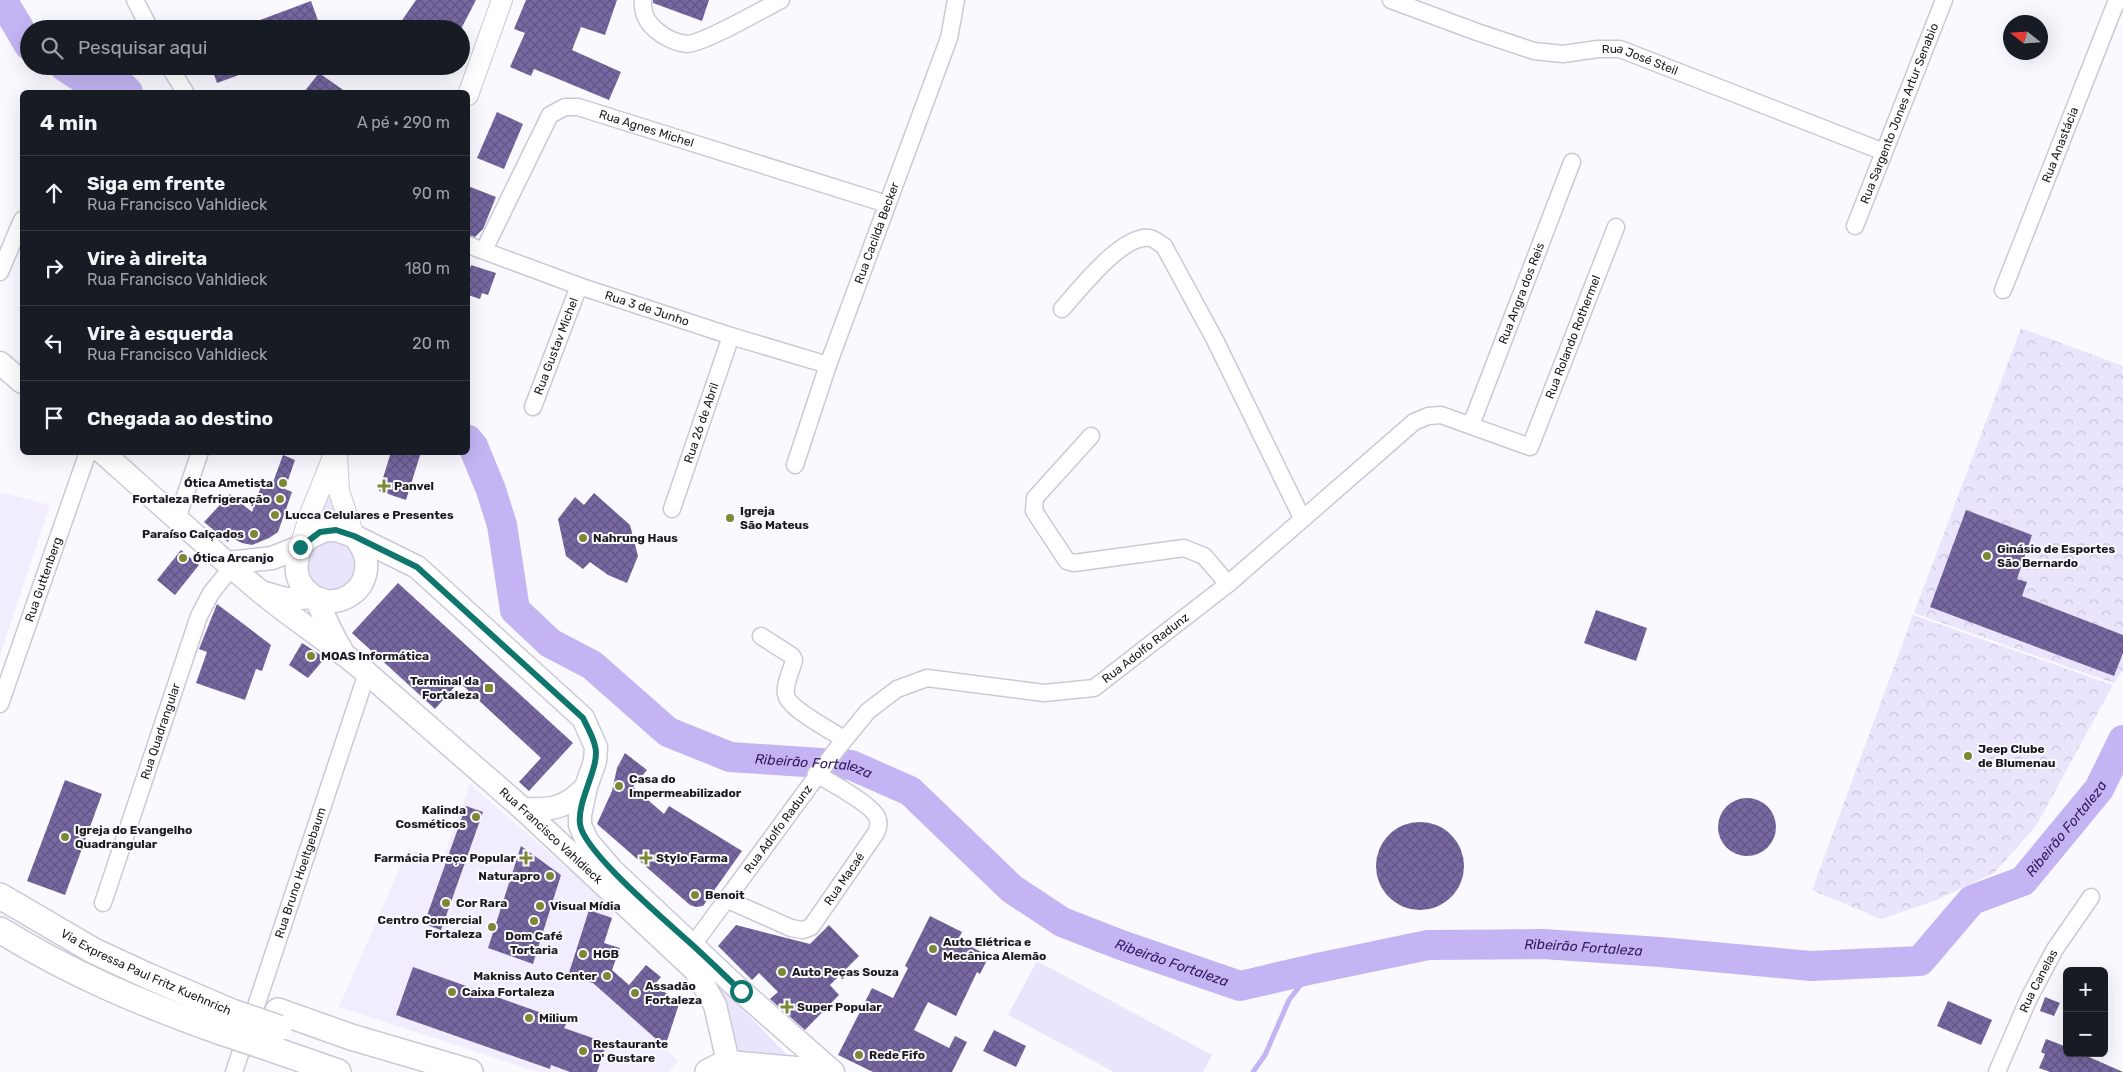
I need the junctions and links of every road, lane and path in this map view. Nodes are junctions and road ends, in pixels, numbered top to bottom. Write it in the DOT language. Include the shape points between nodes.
graph roads {
  1 [pos="135,0"];
  2 [pos="502,0"];
  3 [pos="643,0"];
  4 [pos="781,0"];
  5 [pos="956,0"];
  6 [pos="1391,0"];
  7 [pos="1944,0"];
  8 [pos="2117,0"];
  9 [pos="145,20"];
  10 [pos="175,75"];
  11 [pos="184,90"];
  12 [pos="470,90"];
  13 [pos="1884,152"];
  14 [pos="1572,162"];
  15 [pos="888,204"];
  16 [pos="20,225"];
  17 [pos="1855,226"];
  18 [pos="1616,227"];
  19 [pos="470,246"];
  20 [pos="484,250"];
  21 [pos="0,272"];
  22 [pos="579,286"];
  23 [pos="2003,290"];
  24 [pos="1062,309"];
  25 [pos="731,336"];
  26 [pos="0,362"];
  27 [pos="828,365"];
  28 [pos="20,380"];
  29 [pos="533,407"];
  30 [pos="1470,425"];
  31 [pos="1091,436"];
  32 [pos="1530,447"];
  33 [pos="87,455"];
  34 [pos="105,455"];
  35 [pos="199,455"];
  36 [pos="335,455"];
  37 [pos="336,455"];
  38 [pos="795,465"];
  39 [pos="672,509"];
  40 [pos="1302,518"];
  41 [pos="177,519"];
  42 [pos="354,536"];
  43 [pos="300,547"];
  44 [pos="230,565"];
  45 [pos="1228,584"];
  46 [pos="262,593"];
  47 [pos="315,598"];
  48 [pos="761,636"];
  49 [pos="343,652"];
  50 [pos="367,673"];
  51 [pos="0,704"];
  52 [pos="840,745"];
  53 [pos="818,772"];
  54 [pos="586,787"];
  55 [pos="523,809"];
  56 [pos="0,896"];
  57 [pos="2091,897"];
  58 [pos="728,900"];
  59 [pos="103,903"];
  60 [pos="0,930"];
  61 [pos="693,945"];
  62 [pos="230,1015"];
  63 [pos="274,1029"];
  64 [pos="723,1069"];
  65 [pos="234,1072"];
  66 [pos="338,1072"];
  67 [pos="411,1072"];
  68 [pos="470,1072"];
  69 [pos="830,1072"];
  70 [pos="1997,1072"];
  1 -- 9 [label="street"];
  2 -- 12 [label="street"];
  3 -- 4 [label="street" via="642,9 654,29 673,41 688,44"];
  5 -- 15 [label="street, Rua Cacilda Becker" via="949,38"];
  6 -- 13 [label="street, Rua José Steil" via="1534,51 1563,54 1620,49"];
  7 -- 13 [label="street, Rua Sargento Jones Artur Senabio"];
  8 -- 23 [label="street, Rua Anastácia"];
  10 -- 11 [label="street"];
  13 -- 17 [label="street, Rua Sargento Jones Artur Senabio"];
  14 -- 30 [label="street, Rua Angra dos Reis"];
  15 -- 20 [label="street, Rua Agnes Michel" via="578,107 565,107 550,115"];
  15 -- 27 [label="street, Rua Cacilda Becker"];
  16 -- 21 [label="street"];
  18 -- 32 [label="street, Rua Rolando Rothermel"];
  19 -- 20 [label="street, Rua 3 de Junho"];
  20 -- 22 [label="street, Rua 3 de Junho"];
  22 -- 25 [label="street, Rua 3 de Junho"];
  22 -- 29 [label="street, Rua Gustav Michel"];
  24 -- 40 [label="street" via="1111,255 1139,239 1151,238 1164,246 1215,340"];
  25 -- 27 [label="street, Rua 3 de Junho"];
  25 -- 39 [label="street, Rua 26 de Abril"];
  26 -- 28 [label="main road"];
  27 -- 38 [label="street, Rua Cacilda Becker"];
  30 -- 32 [label="street, Rua Adolfo Radunz"];
  30 -- 40 [label="street, Rua Adolfo Radunz" via="1441,415 1414,422"];
  31 -- 45 [label="street" via="1033,504 1034,511 1067,561 1074,563 1184,548 1204,556"];
  33 -- 51 [label="street, Rua Guttenberg"];
  34 -- 41 [label="main road, Rua Francisco Vahldieck"];
  35 -- 41 [label="street"];
  36 -- 43 [label="street"];
  37 -- 42 [label="street" via="339,491"];
  40 -- 45 [label="street, Rua Adolfo Radunz"];
  41 -- 44 [label="main road, Rua Francisco Vahldieck"];
  42 -- 43 [label="main road, Rua Francisco Vahldieck" via="326,530 310,537"];
  42 -- 47 [label="main road" via="365,554 367,566 360,587 339,600"];
  42 -- 54 [label="main road, Rua Francisco Vahldieck" via="417,567 583,718 596,747"];
  43 -- 44 [label="main road, Rua Francisco Vahldieck" via="272,558"];
  43 -- 47 [label="main road" via="297,576 304,589"];
  44 -- 46 [label="main road, Rua Francisco Vahldieck"];
  44 -- 59 [label="street, Rua Quadrangular" via="199,616"];
  45 -- 52 [label="street, Rua Adolfo Radunz" via="1094,688 1044,693 927,678 897,689 868,711"];
  46 -- 47 [label="main road" via="288,598"];
  46 -- 49 [label="main road, Rua Francisco Vahldieck"];
  47 -- 49 [label="main road, Rua Francisco Vahldieck"];
  48 -- 52 [label="street" via="794,660 786,691 787,700"];
  49 -- 50 [label="main road, Rua Francisco Vahldieck"];
  50 -- 55 [label="main road, Rua Francisco Vahldieck"];
  50 -- 65 [label="street, Rua Bruno Hoeltgebaum"];
  52 -- 53 [label="street, Rua Adolfo Radunz"];
  53 -- 58 [label="street, Rua Adolfo Radunz"];
  53 -- 58 [label="street, Rua Macaé" via="877,816 879,823 876,833 811,927 803,930 791,928"];
  54 -- 55 [label="main road" via="575,799 549,810"];
  54 -- 61 [label="main road, Rua Francisco Vahldieck" via="580,826 587,841 612,870"];
  55 -- 64 [label="main road, Rua Francisco Vahldieck" via="695,970 715,1005"];
  56 -- 62 [label="main road, Via Expressa Paul Fritz Kuehnrich" via="94,950"];
  57 -- 70 [label="street, Rua Canelas" via="2055,949 2029,998"];
  58 -- 61 [label="street, Rua Adolfo Radunz"];
  60 -- 62 [label="main road, Via Expressa Paul Fritz Kuehnrich" via="100,985 154,1008"];
  61 -- 69 [label="main road, Rua Francisco Vahldieck"];
  62 -- 63 [label="main road, Via Expressa Paul Fritz Kuehnrich, bridge"];
  63 -- 66 [label="main road, Via Expressa Paul Fritz Kuehnrich"];
  63 -- 67 [label="main road, Via Expressa Paul Fritz Kuehnrich"];
  63 -- 68 [label="main road" via="351,1037"];
  64 -- 69 [label="main road"];
}
